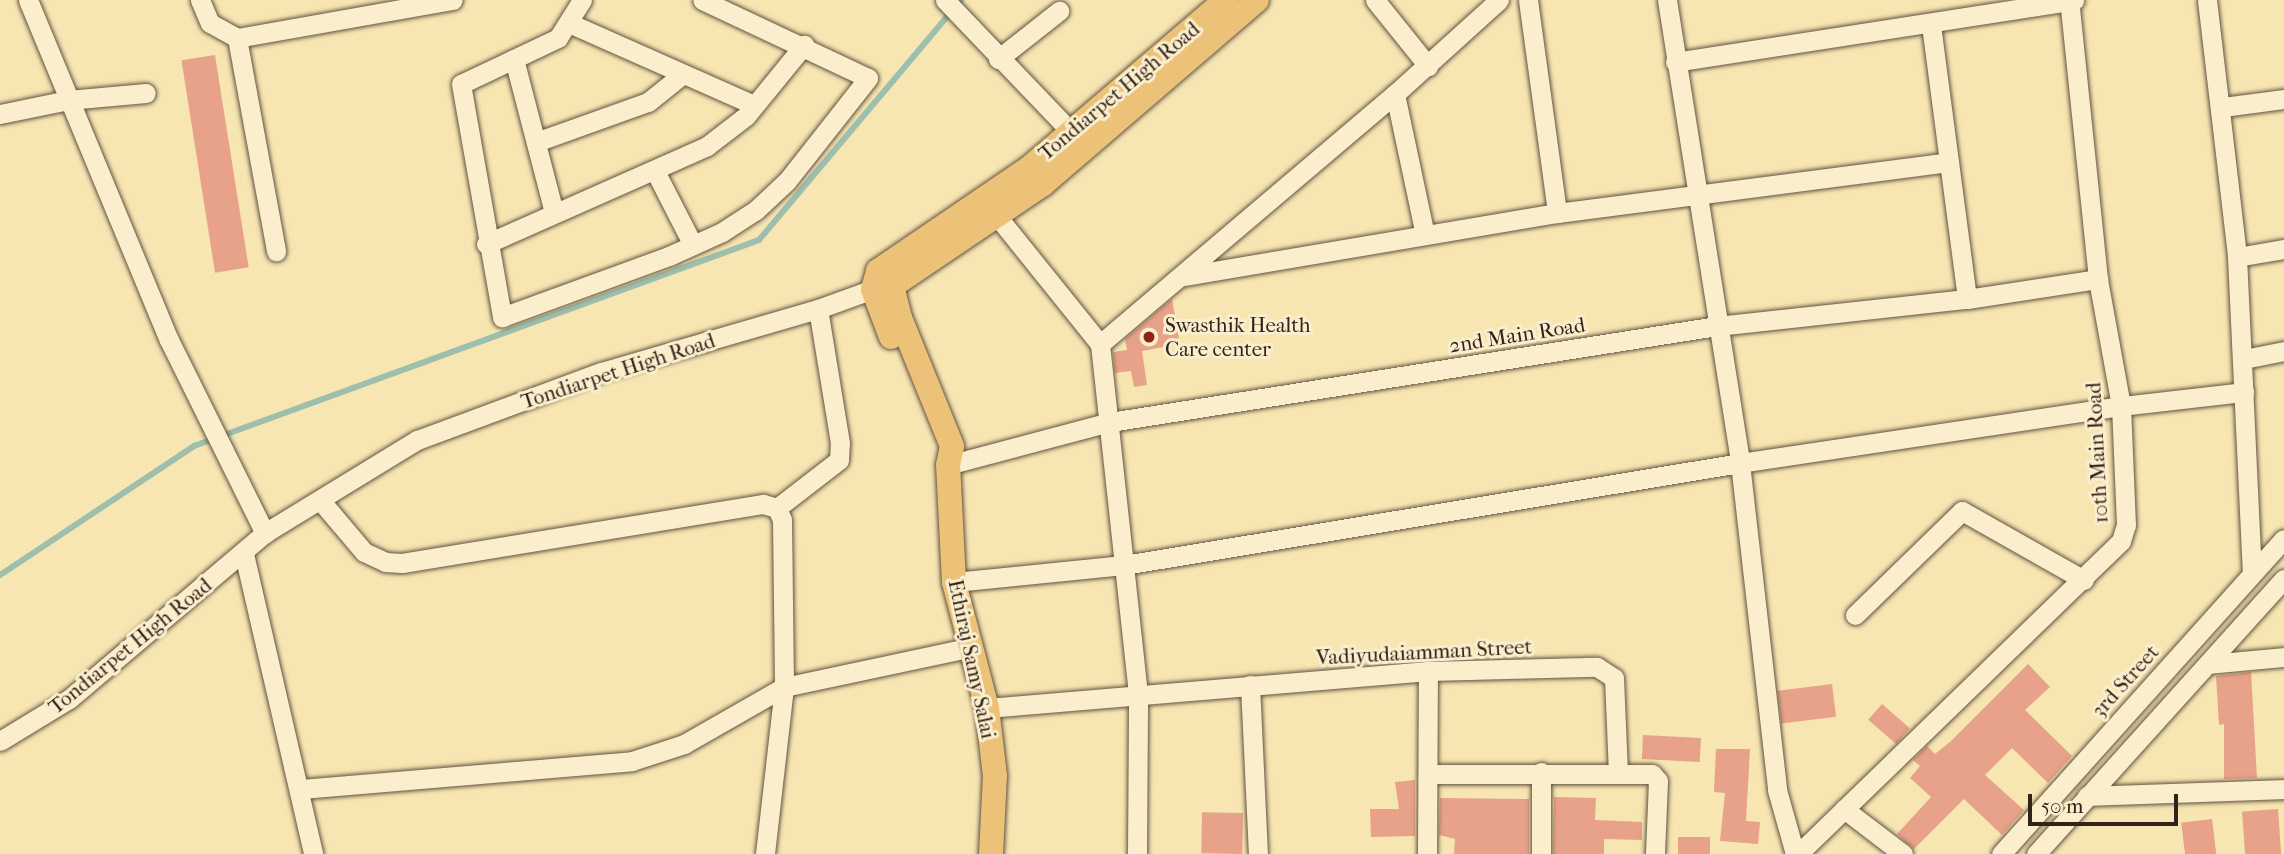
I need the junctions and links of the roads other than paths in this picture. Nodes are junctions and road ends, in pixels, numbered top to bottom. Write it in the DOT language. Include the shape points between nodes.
graph roads {
  1 [pos="28,0"];
  2 [pos="201,0"];
  3 [pos="453,0"];
  4 [pos="582,0"];
  5 [pos="702,0"];
  6 [pos="945,0"];
  7 [pos="1226,0"];
  8 [pos="1257,0"];
  9 [pos="1375,0"];
  10 [pos="1499,0"];
  11 [pos="1528,0"];
  12 [pos="1667,0"];
  13 [pos="2070,0"];
  14 [pos="2207,0"];
  15 [pos="1059,11"];
  16 [pos="569,23"];
  17 [pos="1931,25"];
  18 [pos="237,38"];
  19 [pos="804,45"];
  20 [pos="514,59"];
  21 [pos="998,59"];
  22 [pos="1675,62"];
  23 [pos="1428,66"];
  24 [pos="683,74"];
  25 [pos="146,93"];
  26 [pos="1395,94"];
  27 [pos="2284,99"];
  28 [pos="68,100"];
  29 [pos="754,105"];
  30 [pos="2223,107"];
  31 [pos="0,114"];
  32 [pos="1080,141"];
  33 [pos="536,142"];
  34 [pos="1949,162"];
  35 [pos="655,170"];
  36 [pos="1696,195"];
  37 [pos="554,213"];
  38 [pos="1557,213"];
  39 [pos="997,216"];
  40 [pos="1425,235"];
  41 [pos="486,244"];
  42 [pos="693,245"];
  43 [pos="2284,249"];
  44 [pos="276,251"];
  45 [pos="2237,257"];
  46 [pos="1183,276"];
  47 [pos="2098,279"];
  48 [pos="882,287"];
  49 [pos="1967,299"];
  50 [pos="818,310"];
  51 [pos="1717,326"];
  52 [pos="1100,344"];
  53 [pos="2284,351"];
  54 [pos="2244,359"];
  55 [pos="2244,392"];
  56 [pos="2122,405"];
  57 [pos="1110,422"];
  58 [pos="1740,463"];
  59 [pos="948,465"];
  60 [pos="320,500"];
  61 [pos="777,508"];
  62 [pos="265,533"];
  63 [pos="2284,539"];
  64 [pos="244,554"];
  65 [pos="1124,565"];
  66 [pos="2252,573"];
  67 [pos="2284,579"];
  68 [pos="2084,580"];
  69 [pos="954,582"];
  70 [pos="1855,615"];
  71 [pos="972,647"];
  72 [pos="2284,657"];
  73 [pos="2208,664"];
  74 [pos="1428,671"];
  75 [pos="1250,685"];
  76 [pos="784,687"];
  77 [pos="1138,694"];
  78 [pos="988,708"];
  79 [pos="0,741"];
  80 [pos="1541,772"];
  81 [pos="1618,772"];
  82 [pos="1428,774"];
  83 [pos="301,789"];
  84 [pos="2284,789"];
  85 [pos="2087,796"];
  86 [pos="1844,809"];
  87 [pos="313,854"];
  88 [pos="765,854"];
  89 [pos="991,854"];
  90 [pos="1137,854"];
  91 [pos="1258,854"];
  92 [pos="1427,854"];
  93 [pos="1541,854"];
  94 [pos="1655,854"];
  95 [pos="1796,854"];
  96 [pos="1903,854"];
  97 [pos="2001,854"];
  98 [pos="2036,854"];
  1 -- 28 [label="street"];
  2 -- 18 [label="street" via="210,23"];
  3 -- 18 [label="street"];
  4 -- 16 [label="street"];
  5 -- 19 [label="street"];
  6 -- 21 [label="street"];
  7 -- 32 [label="main road, Tondiarpet High Road"];
  8 -- 32 [label="main road, Tondiarpet High Road"];
  9 -- 23 [label="street"];
  10 -- 23 [label="street"];
  11 -- 38 [label="street"];
  12 -- 22 [label="street"];
  13 -- 17 [label="street"];
  13 -- 47 [label="street, 10th Main Road"];
  14 -- 30 [label="street"];
  15 -- 21 [label="street"];
  16 -- 20 [label="street" via="558,38"];
  16 -- 24 [label="street"];
  17 -- 22 [label="street"];
  17 -- 34 [label="street"];
  18 -- 44 [label="street"];
  19 -- 29 [label="street"];
  19 -- 42 [label="street" via="867,78 787,181 756,210"];
  20 -- 33 [label="street"];
  20 -- 41 [label="street" via="461,84"];
  21 -- 32 [label="street"];
  22 -- 36 [label="street"];
  23 -- 26 [label="street"];
  24 -- 29 [label="street"];
  24 -- 33 [label="street" via="648,102"];
  25 -- 28 [label="street"];
  26 -- 40 [label="street"];
  26 -- 46 [label="street"];
  27 -- 30 [label="street"];
  28 -- 31 [label="street"];
  28 -- 62 [label="street" via="169,341"];
  29 -- 35 [label="street" via="706,146"];
  30 -- 45 [label="street"];
  32 -- 39 [label="main road, Tondiarpet High Road"];
  32 -- 48 [label="main road, Tondiarpet High Road" via="878,271"];
  33 -- 37 [label="street"];
  34 -- 36 [label="street"];
  34 -- 49 [label="street"];
  35 -- 37 [label="street"];
  35 -- 42 [label="street"];
  36 -- 38 [label="street"];
  36 -- 51 [label="street"];
  37 -- 41 [label="street"];
  38 -- 40 [label="street"];
  39 -- 48 [label="main road, Tondiarpet High Road"];
  39 -- 52 [label="street"];
  40 -- 46 [label="street"];
  41 -- 42 [label="street" via="502,317"];
  43 -- 45 [label="street"];
  45 -- 54 [label="street"];
  46 -- 52 [label="street"];
  47 -- 49 [label="street, 2nd Main Road"];
  47 -- 56 [label="street, 10th Main Road"];
  48 -- 50 [label="street, Tondiarpet High Road"];
  48 -- 59 [label="main road, Ethiraj Samy Salai" via="900,318 951,446"];
  49 -- 51 [label="street, 2nd Main Road"];
  50 -- 60 [label="street, Tondiarpet High Road" via="601,372 429,435 364,469"];
  50 -- 61 [label="street" via="839,460"];
  51 -- 57 [label="street, 2nd Main Road"];
  51 -- 58 [label="street"];
  52 -- 57 [label="street"];
  53 -- 54 [label="street"];
  54 -- 55 [label="street"];
  55 -- 56 [label="street"];
  55 -- 66 [label="street"];
  56 -- 58 [label="street"];
  56 -- 68 [label="street, 10th Main Road" via="2126,526 2121,541"];
  57 -- 59 [label="street, 2nd Main Road"];
  57 -- 65 [label="street"];
  58 -- 65 [label="street"];
  58 -- 95 [label="street" via="1777,790"];
  59 -- 69 [label="main road, Ethiraj Samy Salai"];
  60 -- 61 [label="street" via="364,552 386,562 763,504"];
  60 -- 62 [label="street, Tondiarpet High Road"];
  61 -- 76 [label="street" via="782,520"];
  62 -- 64 [label="street, Tondiarpet High Road"];
  63 -- 66 [label="street, 3rd Street"];
  64 -- 79 [label="street, Tondiarpet High Road" via="69,699"];
  64 -- 83 [label="street"];
  65 -- 69 [label="street"];
  65 -- 77 [label="street"];
  66 -- 97 [label="street, 3rd Street"];
  67 -- 73 [label="street"];
  68 -- 70 [label="street" via="1962,511"];
  68 -- 86 [label="street, 10th Main Road"];
  69 -- 71 [label="main road, Ethiraj Samy Salai"];
  71 -- 76 [label="street"];
  71 -- 78 [label="main road, Ethiraj Samy Salai"];
  72 -- 73 [label="street"];
  73 -- 85 [label="street"];
  74 -- 75 [label="street, Vadiyudaiamman Street"];
  74 -- 81 [label="street, Vadiyudaiamman Street" via="1604,669 1614,678"];
  74 -- 82 [label="street"];
  75 -- 77 [label="street, Vadiyudaiamman Street"];
  75 -- 91 [label="street"];
  76 -- 83 [label="street" via="684,744 632,761"];
  76 -- 88 [label="street"];
  77 -- 78 [label="street, Vadiyudaiamman Street"];
  77 -- 90 [label="street"];
  78 -- 89 [label="main road, Ethiraj Samy Salai" via="995,776"];
  80 -- 81 [label="street"];
  80 -- 82 [label="street"];
  80 -- 93 [label="street"];
  81 -- 94 [label="street" via="1652,775 1658,781"];
  82 -- 92 [label="street"];
  83 -- 87 [label="street"];
  84 -- 85 [label="street"];
  85 -- 98 [label="street"];
  86 -- 95 [label="street, 10th Main Road"];
  86 -- 96 [label="street"];
}
